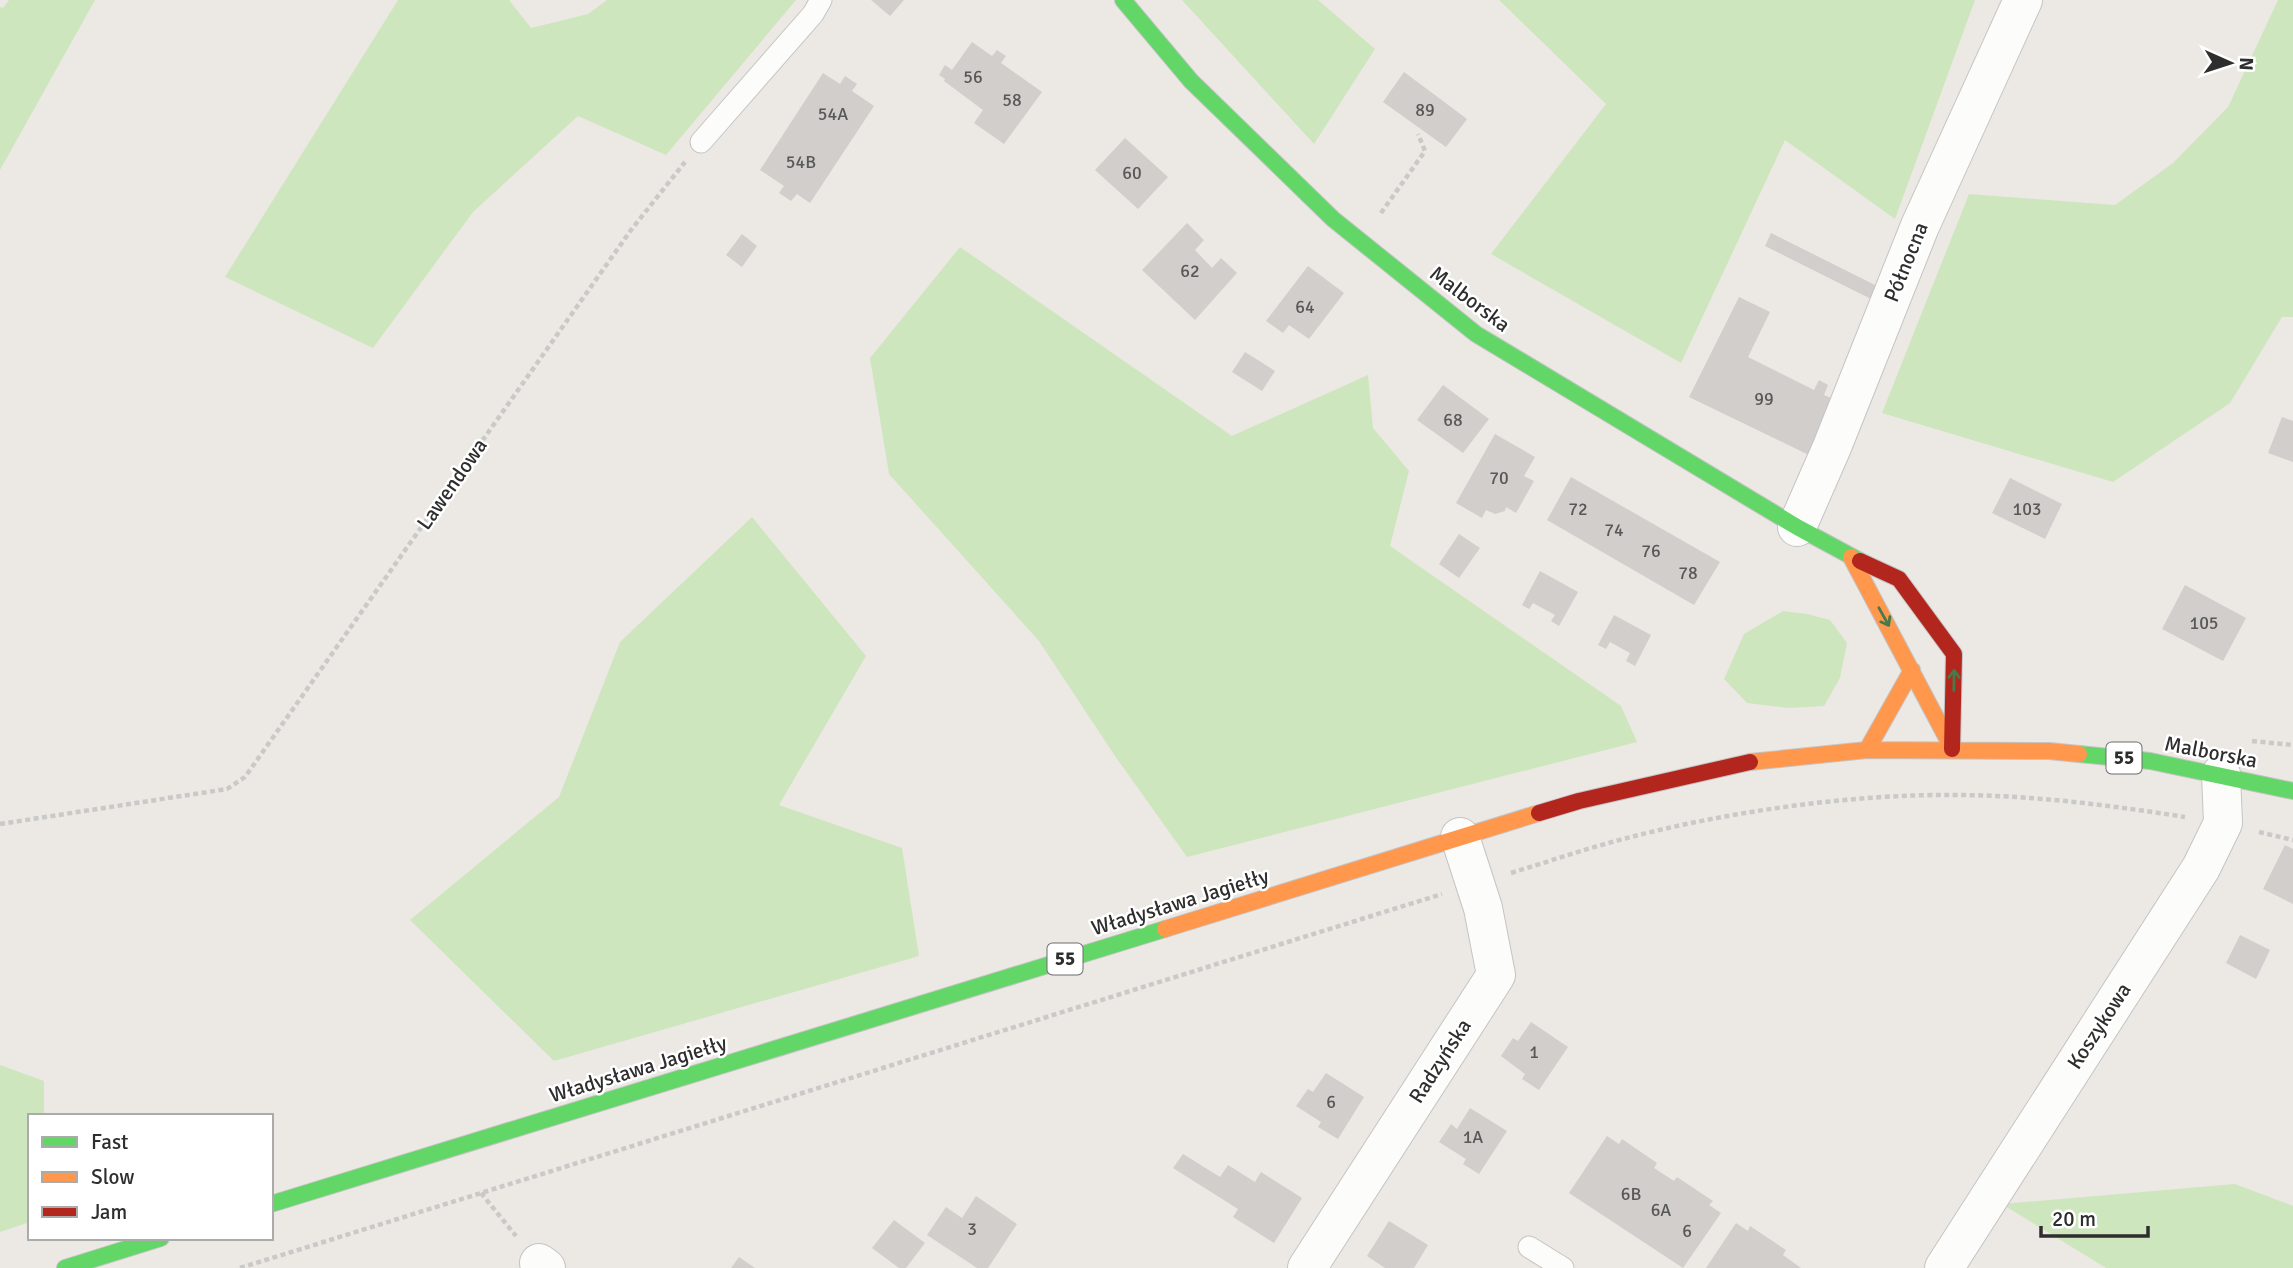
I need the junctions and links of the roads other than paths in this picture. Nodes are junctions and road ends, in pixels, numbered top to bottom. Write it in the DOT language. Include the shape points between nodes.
graph roads {
  1 [pos="821,0"];
  2 [pos="1123,0"];
  3 [pos="2023,0"];
  4 [pos="701,142"];
  5 [pos="1797,527"];
  6 [pos="1851,557"];
  7 [pos="1912,670"];
  8 [pos="1952,749"];
  9 [pos="1867,750"];
  10 [pos="2221,774"];
  11 [pos="2293,791"];
  12 [pos="1460,837"];
  13 [pos="273,1203"];
  14 [pos="155,1240"];
  15 [pos="1529,1247"];
  16 [pos="65,1268"];
  17 [pos="1307,1268"];
  18 [pos="1563,1268"];
  19 [pos="1944,1268"];
  1 -- 4 [label="lane"];
  2 -- 5 [label="main road, Malborska" via="1191,80 1334,219 1476,334"];
  3 -- 5 [label="street, Północna" via="1920,226"];
  5 -- 6 [label="main road, Malborska"];
  6 -- 7 [label="main road, one-way"];
  8 -- 6 [label="main road, Malborska, one-way" via="1954,654 1899,579"];
  7 -- 8 [label="main road"];
  7 -- 9 [label="main road"];
  8 -- 9 [label="main road, Władysława Jagiełły / 55"];
  8 -- 10 [label="main road, Malborska / 55" via="2049,751"];
  9 -- 12 [label="main road, Władysława Jagiełły / 55" via="1749,762 1579,801"];
  10 -- 11 [label="main road, Malborska / 55"];
  10 -- 19 [label="street, Koszykowa" via="2223,823 2201,868"];
  12 -- 13 [label="main road, Władysława Jagiełły / 55"];
  12 -- 17 [label="street, Radzyńska" via="1483,908 1496,975"];
  14 -- 16 [label="main road"];
  15 -- 18 [label="lane"];
}
